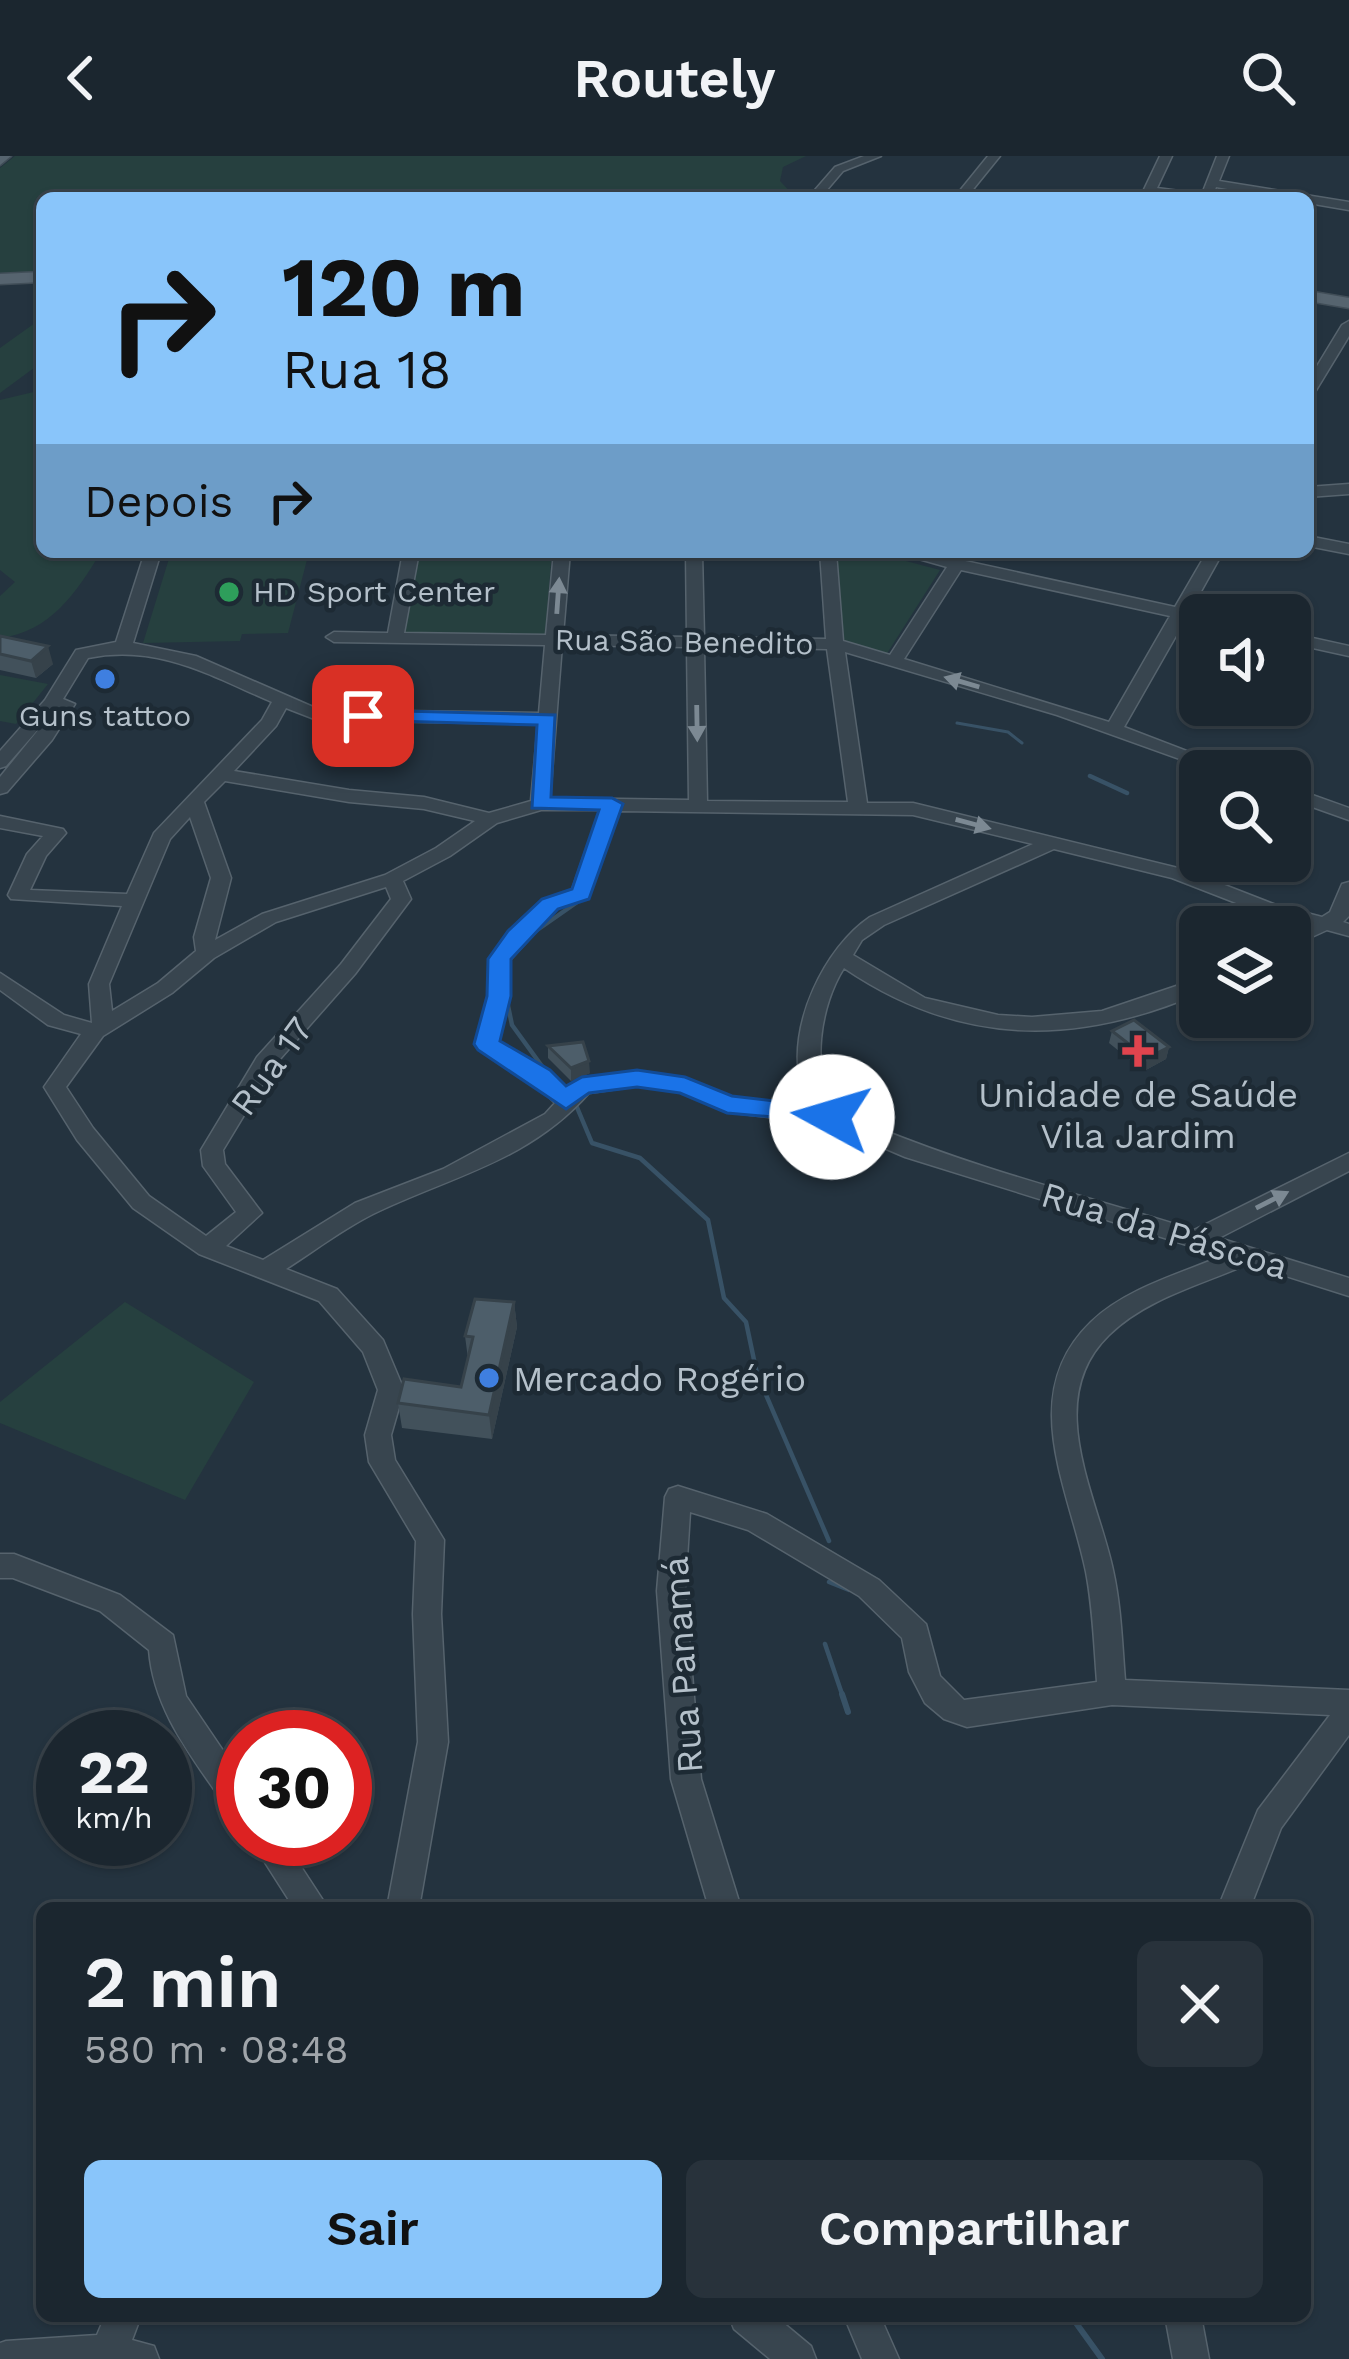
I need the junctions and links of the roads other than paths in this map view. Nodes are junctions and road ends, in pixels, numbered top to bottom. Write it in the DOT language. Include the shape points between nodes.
graph roads {
  1 [pos="875,156"];
  2 [pos="994,156"];
  3 [pos="1166,156"];
  4 [pos="1223,156"];
  5 [pos="1212,183"];
  6 [pos="819,192"];
  7 [pos="965,192"];
  8 [pos="1149,192"];
  9 [pos="1207,192"];
  10 [pos="1267,192"];
  11 [pos="1314,200"];
  12 [pos="1314,202"];
  13 [pos="1324,202"];
  14 [pos="1349,206"];
  15 [pos="18,281"];
  16 [pos="1314,294"];
  17 [pos="0,296"];
  18 [pos="1349,300"];
  19 [pos="1349,325"];
  20 [pos="1321,370"];
  21 [pos="1349,490"];
  22 [pos="1314,492"];
  23 [pos="1314,542"];
  24 [pos="1349,549"];
  25 [pos="150,558"];
  26 [pos="410,558"];
  27 [pos="562,558"];
  28 [pos="694,558"];
  29 [pos="829,558"];
  30 [pos="930,558"];
  31 [pos="1212,558"];
  32 [pos="957,564"];
  33 [pos="1191,594"];
  34 [pos="1179,614"];
  35 [pos="1179,616"];
  36 [pos="334,638"];
  37 [pos="394,638"];
  38 [pos="555,640"];
  39 [pos="695,641"];
  40 [pos="1311,643"];
  41 [pos="836,644"];
  42 [pos="113,646"];
  43 [pos="1349,651"];
  44 [pos="894,662"];
  45 [pos="280,701"];
  46 [pos="548,719"];
  47 [pos="1114,729"];
  48 [pos="1179,753"];
  49 [pos="0,762"];
  50 [pos="219,774"];
  51 [pos="0,788"];
  52 [pos="194,800"];
  53 [pos="1311,800"];
  54 [pos="539,803"];
  55 [pos="612,804"];
  56 [pos="698,805"];
  57 [pos="858,807"];
  58 [pos="1349,814"];
  59 [pos="490,818"];
  60 [pos="0,822"];
  61 [pos="1050,844"];
  62 [pos="392,879"];
  63 [pos="1349,888"];
  64 [pos="133,900"];
  65 [pos="1324,926"];
  66 [pos="1349,930"];
  67 [pos="1311,932"];
  68 [pos="207,953"];
  69 [pos="841,957"];
  70 [pos="0,980"];
  71 [pos="1179,994"];
  72 [pos="99,1028"];
  73 [pos="566,1100"];
  74 [pos="832,1117"];
  75 [pos="1349,1161"];
  76 [pos="1195,1240"];
  77 [pos="207,1248"];
  78 [pos="1245,1256"];
  79 [pos="263,1272"];
  80 [pos="1349,1287"];
  81 [pos="0,1566"];
  82 [pos="1112,1692"];
  83 [pos="1349,1707"];
  84 [pos="216,1766"];
  85 [pos="283,1866"];
  86 [pos="308,1902"];
  87 [pos="404,1902"];
  88 [pos="723,1902"];
  89 [pos="1236,1902"];
  90 [pos="123,2322"];
  91 [pos="752,2322"];
  92 [pos="865,2322"];
  93 [pos="1185,2322"];
  94 [pos="781,2354"];
  95 [pos="125,2356"];
  96 [pos="6,2359"];
  97 [pos="880,2359"];
  98 [pos="1192,2359"];
  1 -- 6 [label="street" via="839,169"];
  2 -- 7 [label="street"];
  3 -- 8 [label="street"];
  4 -- 5 [label="street"];
  5 -- 9 [label="street"];
  5 -- 10 [label="street"];
  11 -- 13 [label="street"];
  12 -- 13 [label="street"];
  13 -- 14 [label="street"];
  15 -- 17 [label="main road"];
  16 -- 18 [label="main road"];
  19 -- 20 [label="street"];
  21 -- 22 [label="street"];
  23 -- 24 [label="street"];
  25 -- 42 [label="street"];
  26 -- 37 [label="street"];
  38 -- 27 [label="street, one-way"];
  28 -- 39 [label="street"];
  29 -- 41 [label="street"];
  30 -- 32 [label="street"];
  31 -- 33 [label="street"];
  32 -- 34 [label="street"];
  32 -- 44 [label="street"];
  35 -- 47 [label="street"];
  36 -- 37 [label="street, Rua São Benedito"];
  37 -- 38 [label="street, Rua São Benedito"];
  38 -- 39 [label="street, Rua São Benedito"];
  38 -- 46 [label="street"];
  39 -- 41 [label="street, Rua São Benedito"];
  39 -- 56 [label="street, one-way"];
  40 -- 43 [label="street"];
  41 -- 44 [label="street, Rua São Benedito"];
  41 -- 57 [label="street"];
  42 -- 45 [label="street" via="190,660"];
  42 -- 49 [label="street" via="82,654"];
  42 -- 51 [label="street"];
  47 -- 44 [label="street, Rua São Benedito, one-way"];
  45 -- 46 [label="street" via="317,716"];
  45 -- 50 [label="street"];
  46 -- 54 [label="street"];
  47 -- 48 [label="street, Rua São Benedito"];
  50 -- 52 [label="street"];
  50 -- 59 [label="street"];
  52 -- 64 [label="street" via="161,837"];
  52 -- 68 [label="street" via="221,878"];
  53 -- 58 [label="street"];
  54 -- 55 [label="street"];
  54 -- 59 [label="street"];
  55 -- 56 [label="street"];
  55 -- 73 [label="street" via="581,894 550,904 500,959 487,1044"];
  56 -- 57 [label="street"];
  57 -- 61 [label="street, one-way" via="913,809"];
  59 -- 62 [label="street"];
  60 -- 64 [label="street" via="56,833 18,895"];
  61 -- 65 [label="street" via="1179,874"];
  61 -- 69 [label="street" via="877,920"];
  62 -- 68 [label="street" via="268,918"];
  62 -- 77 [label="street, Rua 17" via="401,899 265,1062 212,1150 214,1166 250,1213"];
  63 -- 65 [label="street" via="1340,916"];
  64 -- 72 [label="street" via="99,984"];
  65 -- 66 [label="street"];
  65 -- 67 [label="street"];
  68 -- 72 [label="street"];
  69 -- 71 [label="street" via="928,1007 988,1019 1064,1024 1124,1016"];
  69 -- 74 [label="street" via="818,1004 810,1047 812,1084"];
  70 -- 72 [label="street" via="56,1020"];
  72 -- 77 [label="street" via="55,1087 142,1202"];
  73 -- 74 [label="street, Rua da Páscoa" via="582,1086 637,1078 685,1085 727,1104"];
  73 -- 79 [label="street, Rua da Páscoa" via="553,1119 451,1175 363,1209"];
  74 -- 76 [label="street, Rua da Páscoa" via="913,1151"];
  76 -- 75 [label="street, one-way"];
  76 -- 78 [label="street, Rua da Páscoa"];
  77 -- 79 [label="street"];
  78 -- 80 [label="street, Rua da Páscoa"];
  78 -- 82 [label="street" via="1099,1330 1067,1391 1066,1463 1100,1570"];
  79 -- 87 [label="street" via="328,1295 374,1347 391,1390 378,1435 382,1462 430,1540 433,1742"];
  81 -- 84 [label="street" via="110,1603 163,1644 174,1703"];
  82 -- 83 [label="street"];
  82 -- 88 [label="street, Rua Panamá" via="967,1714 948,1710 918,1660 916,1633 869,1588 757,1522 678,1497 671,1591 686,1779"];
  83 -- 89 [label="street" via="1269,1820"];
  85 -- 86 [label="street"];
  90 -- 95 [label="street"];
  91 -- 94 [label="street"];
  92 -- 97 [label="street"];
  93 -- 98 [label="street"];
  95 -- 96 [label="street"];
}
